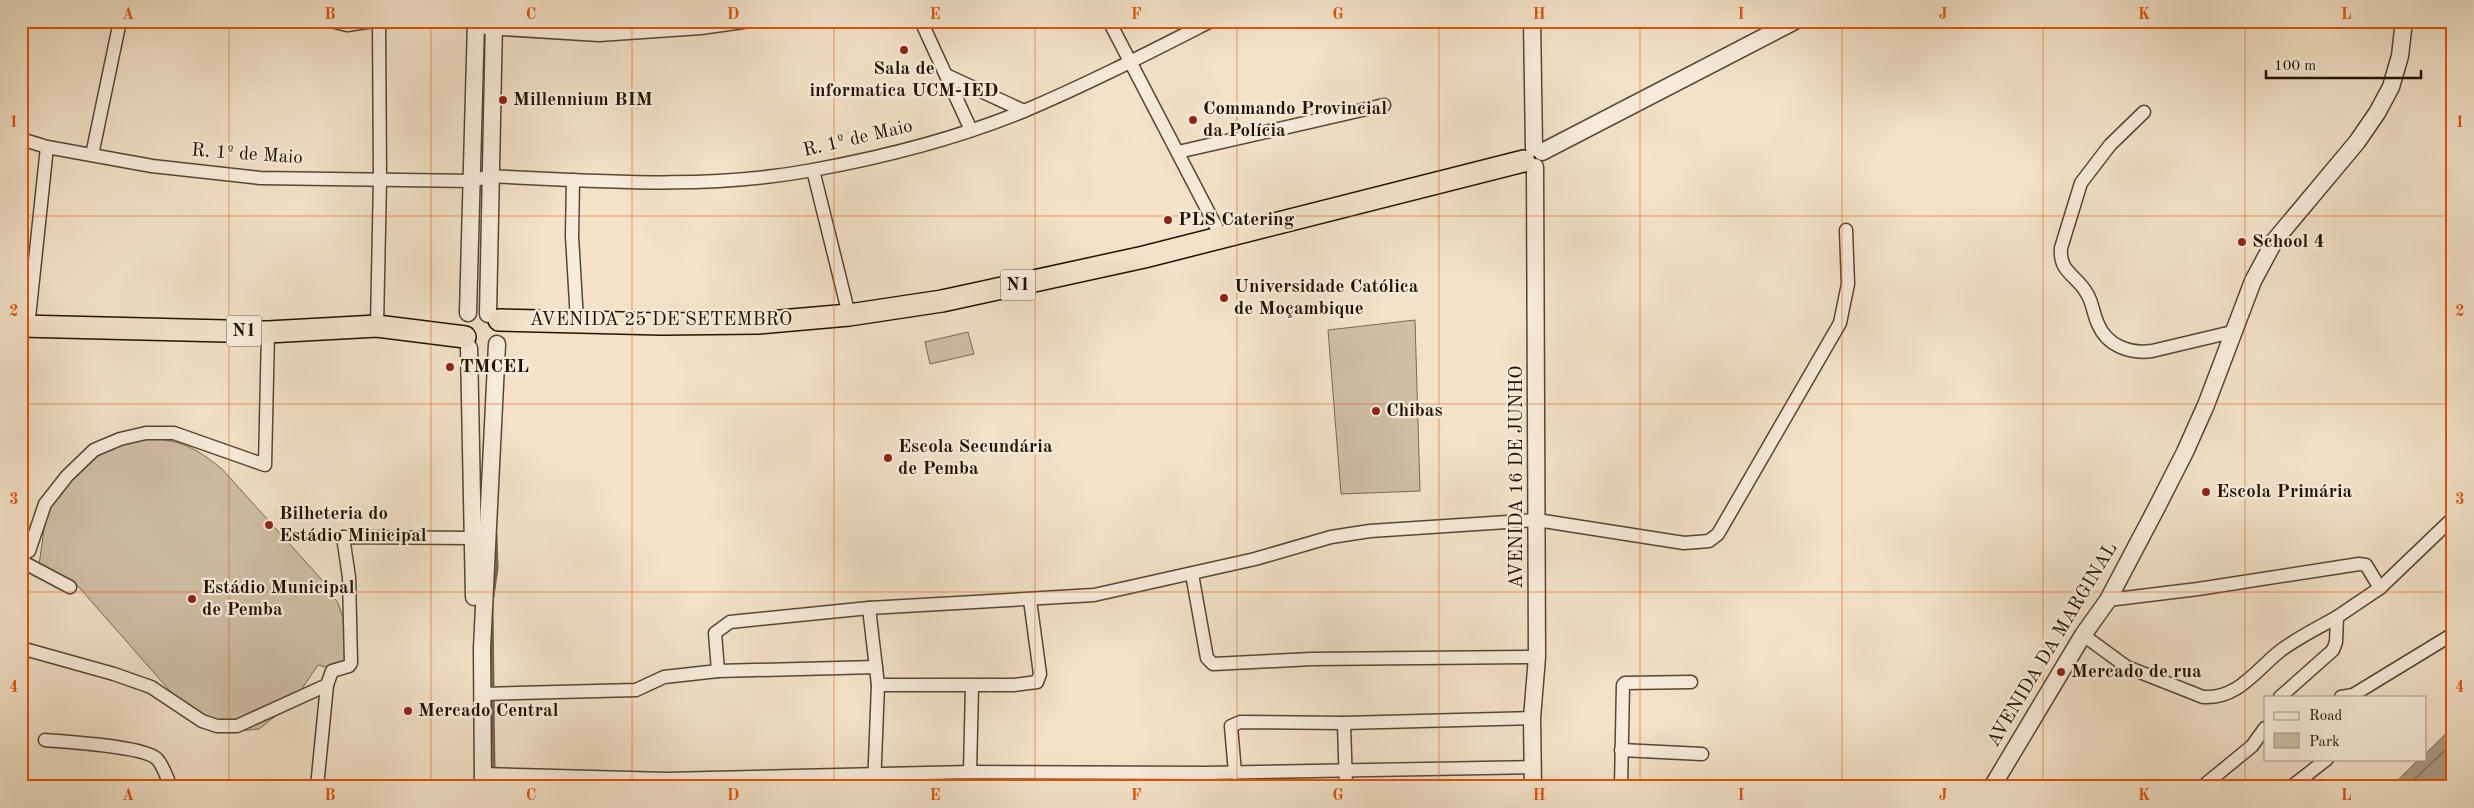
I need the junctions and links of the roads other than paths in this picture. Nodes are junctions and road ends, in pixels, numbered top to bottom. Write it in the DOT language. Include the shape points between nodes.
graph roads {
  1 [pos="120,21"];
  2 [pos="331,21"];
  3 [pos="374,21"];
  4 [pos="379,21"];
  5 [pos="750,21"];
  6 [pos="921,21"];
  7 [pos="1109,21"];
  8 [pos="1211,21"];
  9 [pos="1532,21"];
  10 [pos="1795,21"];
  11 [pos="2404,21"];
  12 [pos="476,25"];
  13 [pos="493,25"];
  14 [pos="1129,62"];
  15 [pos="946,75"];
  16 [pos="1384,105"];
  17 [pos="1024,111"];
  18 [pos="2144,112"];
  19 [pos="971,130"];
  20 [pos="21,139"];
  21 [pos="47,147"];
  22 [pos="1178,152"];
  23 [pos="92,155"];
  24 [pos="1534,157"];
  25 [pos="813,170"];
  26 [pos="489,176"];
  27 [pos="380,179"];
  28 [pos="572,180"];
  29 [pos="473,181"];
  30 [pos="1846,230"];
  31 [pos="1222,238"];
  32 [pos="468,313"];
  33 [pos="849,315"];
  34 [pos="494,317"];
  35 [pos="577,321"];
  36 [pos="24,326"];
  37 [pos="376,326"];
  38 [pos="268,332"];
  39 [pos="2232,332"];
  40 [pos="467,342"];
  41 [pos="497,344"];
  42 [pos="481,493"];
  43 [pos="2453,518"];
  44 [pos="1537,520"];
  45 [pos="2448,532"];
  46 [pos="473,538"];
  47 [pos="21,556"];
  48 [pos="21,561"];
  49 [pos="1192,574"];
  50 [pos="70,587"];
  51 [pos="2380,588"];
  52 [pos="1030,600"];
  53 [pos="2108,600"];
  54 [pos="869,608"];
  55 [pos="2337,617"];
  56 [pos="2453,634"];
  57 [pos="2083,635"];
  58 [pos="21,648"];
  59 [pos="482,648"];
  60 [pos="1537,657"];
  61 [pos="876,667"];
  62 [pos="718,671"];
  63 [pos="1691,682"];
  64 [pos="327,685"];
  65 [pos="878,685"];
  66 [pos="972,686"];
  67 [pos="482,694"];
  68 [pos="2281,696"];
  69 [pos="2353,696"];
  70 [pos="1532,718"];
  71 [pos="1344,723"];
  72 [pos="2264,729"];
  73 [pos="45,740"];
  74 [pos="1620,750"];
  75 [pos="1702,754"];
  76 [pos="2326,760"];
  77 [pos="1533,768"];
  78 [pos="1346,771"];
  79 [pos="970,772"];
  80 [pos="874,773"];
  81 [pos="1235,773"];
  82 [pos="483,780"];
  83 [pos="667,783"];
  84 [pos="171,787"];
  85 [pos="317,787"];
  86 [pos="874,787"];
  87 [pos="1346,787"];
  88 [pos="1533,787"];
  89 [pos="1622,787"];
  90 [pos="1992,787"];
  91 [pos="2202,787"];
  92 [pos="2291,787"];
  1 -- 23 [label="street"];
  2 -- 3 [label="street" via="347,25"];
  4 -- 27 [label="street"];
  5 -- 13 [label="street" via="598,35"];
  6 -- 15 [label="street"];
  7 -- 14 [label="street"];
  8 -- 14 [label="street, R. 1º de Maio"];
  9 -- 24 [label="street, AVENIDA 16 DE JUNHO"];
  10 -- 24 [label="street, AVENIDA 25 DE SETEMBRO / N1"];
  11 -- 39 [label="street, AVENIDA DA MARGINAL" via="2400,56 2391,87 2377,113 2357,142 2275,240 2253,281"];
  12 -- 13 [label="street"];
  12 -- 29 [label="street"];
  13 -- 26 [label="street"];
  14 -- 17 [label="street, R. 1º de Maio"];
  14 -- 22 [label="street"];
  15 -- 17 [label="street"];
  15 -- 19 [label="street"];
  16 -- 22 [label="street"];
  17 -- 19 [label="street, R. 1º de Maio"];
  18 -- 39 [label="street" via="2110,145 2081,183 2061,248 2063,266 2086,292 2102,331 2126,350 2138,353 2152,351"];
  19 -- 25 [label="street, R. 1º de Maio"];
  20 -- 21 [label="street, R. 1º de Maio"];
  21 -- 23 [label="street, R. 1º de Maio"];
  21 -- 36 [label="street"];
  22 -- 31 [label="street"];
  23 -- 27 [label="street, R. 1º de Maio" via="152,166 260,178"];
  24 -- 31 [label="highway, AVENIDA 25 DE SETEMBRO / N1"];
  24 -- 44 [label="street, AVENIDA 16 DE JUNHO"];
  25 -- 28 [label="street, R. 1º de Maio" via="663,183"];
  25 -- 33 [label="street"];
  26 -- 28 [label="street, R. 1º de Maio"];
  26 -- 29 [label="street, R. 1º de Maio"];
  26 -- 34 [label="street"];
  27 -- 29 [label="street, R. 1º de Maio"];
  27 -- 37 [label="street"];
  28 -- 35 [label="street"];
  29 -- 32 [label="street"];
  30 -- 44 [label="street" via="1848,284 1840,323 1714,538 1700,543 1684,543"];
  31 -- 33 [label="highway, AVENIDA 25 DE SETEMBRO / N1" via="942,301"];
  32 -- 34 [label="street" via="475,320"];
  32 -- 40 [label="street"];
  33 -- 35 [label="highway, AVENIDA 25 DE SETEMBRO / N1" via="758,323"];
  34 -- 35 [label="highway, AVENIDA 25 DE SETEMBRO / N1"];
  34 -- 41 [label="street"];
  36 -- 38 [label="highway, N1"];
  37 -- 38 [label="highway, N1"];
  37 -- 40 [label="highway, N1"];
  38 -- 47 [label="street" via="265,465 174,434 146,433 120,439 94,450 67,476 44,504 29,551"];
  39 -- 53 [label="street, AVENIDA DA MARGINAL" via="2185,452"];
  40 -- 41 [label="street" via="478,353 484,354"];
  40 -- 42 [label="street"];
  41 -- 42 [label="street"];
  42 -- 46 [label="street"];
  42 -- 59 [label="street"];
  43 -- 45 [label="street"];
  44 -- 49 [label="street" via="1331,537"];
  44 -- 60 [label="street, AVENIDA 16 DE JUNHO"];
  45 -- 51 [label="street"];
  46 -- 59 [label="street" via="475,624"];
  46 -- 64 [label="street" via="343,536 349,577 352,663 332,671"];
  48 -- 50 [label="street"];
  49 -- 52 [label="street" via="1094,595"];
  49 -- 60 [label="street" via="1207,658 1213,664 1312,659"];
  51 -- 53 [label="street" via="2366,566 2359,564"];
  51 -- 55 [label="street"];
  52 -- 54 [label="street"];
  52 -- 66 [label="street" via="1039,680"];
  53 -- 57 [label="street, AVENIDA DA MARGINAL"];
  54 -- 61 [label="street"];
  54 -- 62 [label="street" via="730,622 715,633"];
  55 -- 57 [label="street" via="2279,652 2244,684 2216,698 2203,697 2127,667"];
  55 -- 68 [label="street" via="2334,650"];
  56 -- 69 [label="street"];
  57 -- 90 [label="street, AVENIDA DA MARGINAL"];
  58 -- 64 [label="street" via="151,687 202,721 217,726 237,726"];
  59 -- 67 [label="street"];
  60 -- 70 [label="street, AVENIDA 16 DE JUNHO"];
  61 -- 62 [label="street"];
  61 -- 65 [label="street"];
  62 -- 67 [label="street" via="664,677 636,690"];
  63 -- 74 [label="street" via="1625,683 1622,688"];
  64 -- 85 [label="street"];
  65 -- 66 [label="street"];
  65 -- 80 [label="street"];
  66 -- 79 [label="street"];
  67 -- 82 [label="street"];
  70 -- 71 [label="street"];
  70 -- 77 [label="street, AVENIDA 16 DE JUNHO"];
  71 -- 78 [label="street"];
  71 -- 81 [label="street" via="1234,723"];
  72 -- 91 [label="street" via="2252,746"];
  73 -- 84 [label="street" via="125,748 153,756 158,759"];
  74 -- 75 [label="street"];
  74 -- 89 [label="street"];
  76 -- 92 [label="street"];
  77 -- 78 [label="street"];
  77 -- 88 [label="street, AVENIDA 16 DE JUNHO"];
  78 -- 81 [label="street"];
  78 -- 87 [label="street"];
  79 -- 80 [label="street"];
  79 -- 81 [label="street"];
  80 -- 83 [label="street"];
  80 -- 86 [label="street"];
  82 -- 83 [label="street"];
}
